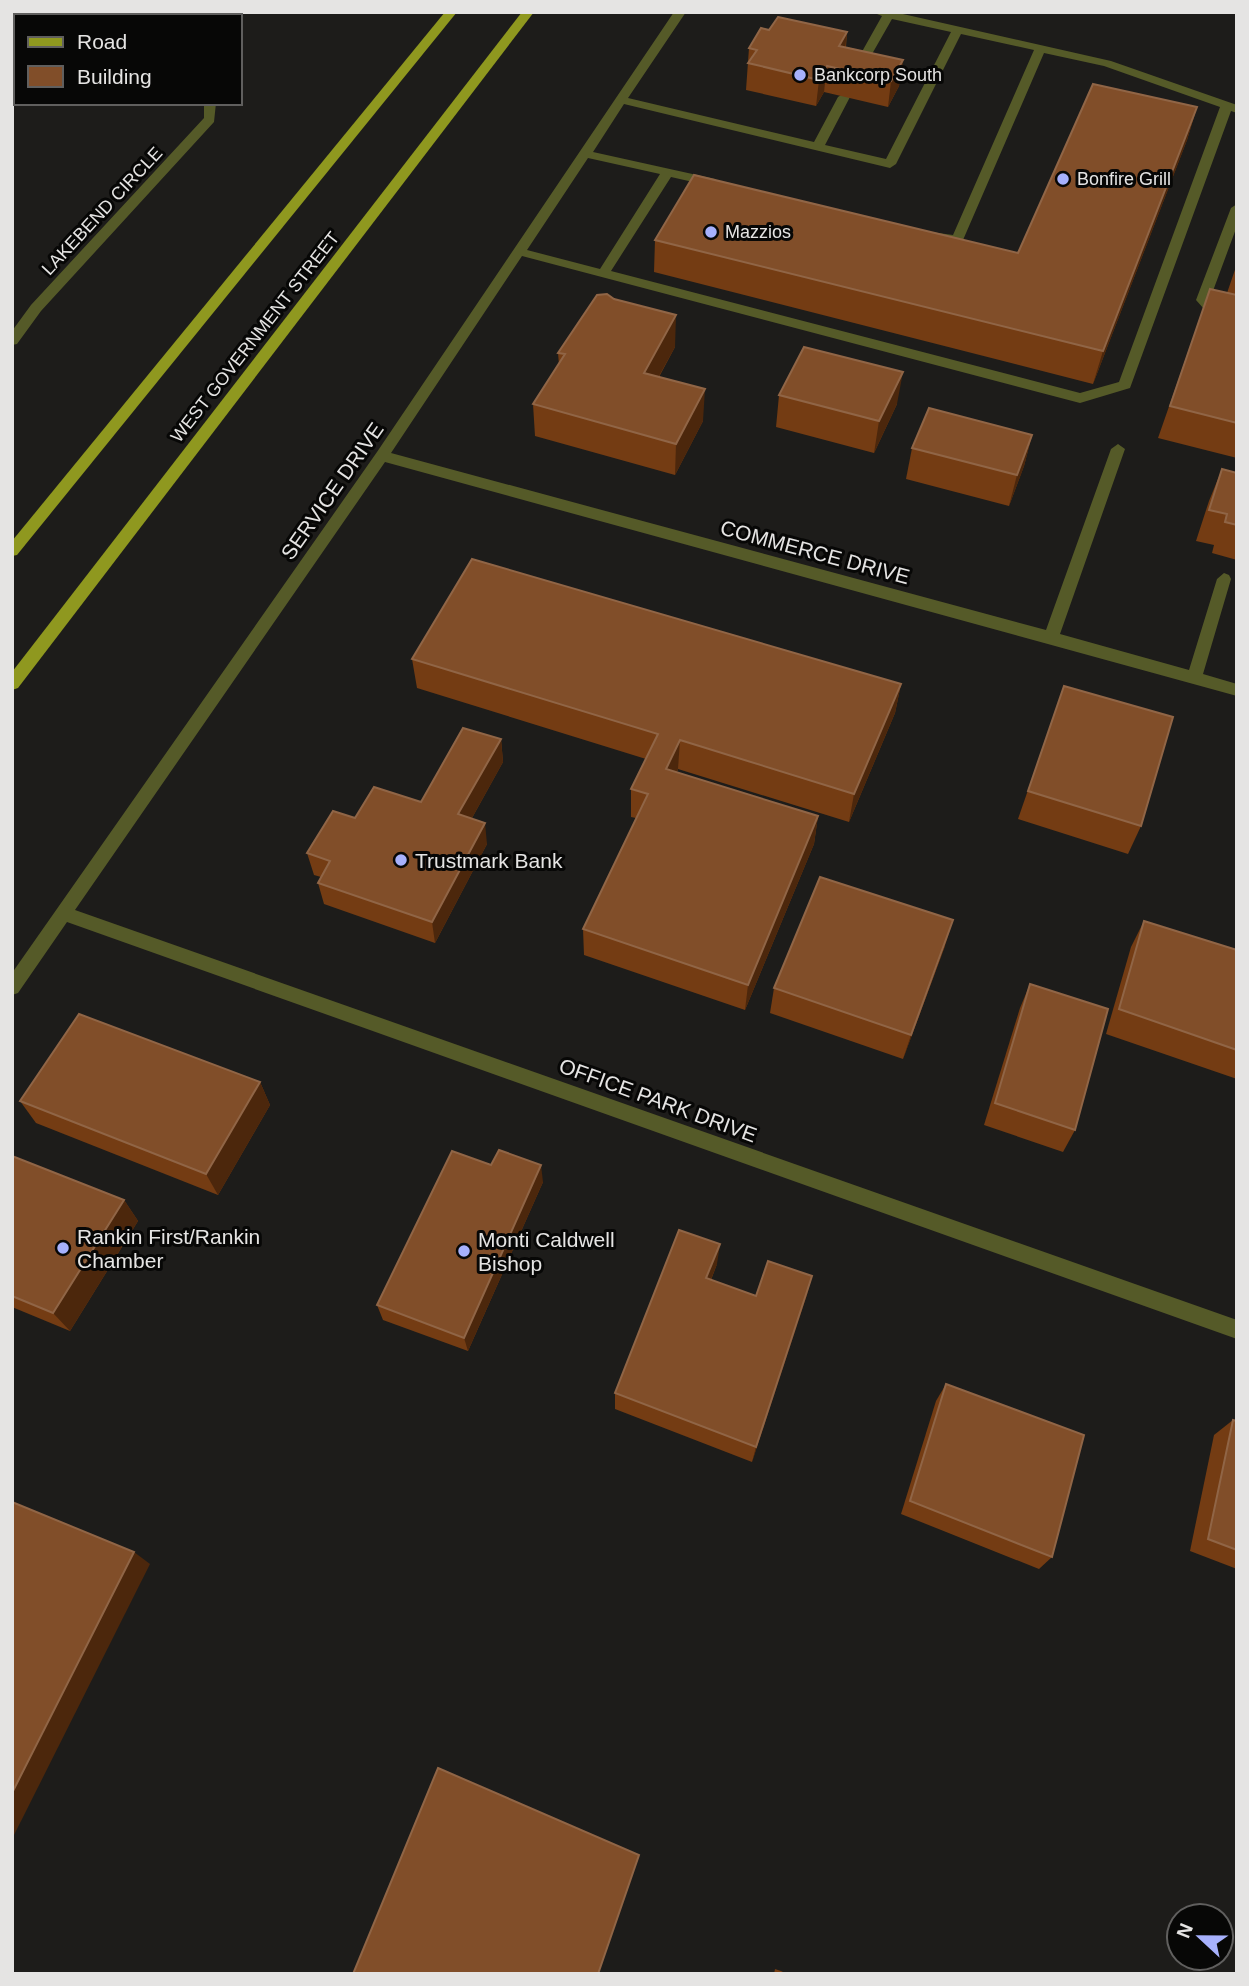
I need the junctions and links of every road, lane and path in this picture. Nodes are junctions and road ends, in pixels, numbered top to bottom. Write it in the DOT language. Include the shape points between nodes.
graph roads {
  1 [pos="452,12"];
  2 [pos="528,12"];
  3 [pos="680,12"];
  4 [pos="883,13"];
  5 [pos="958,29"];
  6 [pos="1041,47"];
  7 [pos="855,76"];
  8 [pos="844,97"];
  9 [pos="622,100"];
  10 [pos="210,105"];
  11 [pos="1232,107"];
  12 [pos="818,147"];
  13 [pos="587,154"];
  14 [pos="668,172"];
  15 [pos="733,188"];
  16 [pos="1237,208"];
  17 [pos="918,230"];
  18 [pos="521,252"];
  19 [pos="604,274"];
  20 [pos="1237,313"];
  21 [pos="12,341"];
  22 [pos="1118,449"];
  23 [pos="382,456"];
  24 [pos="12,551"];
  25 [pos="1224,579"];
  26 [pos="1051,637"];
  27 [pos="1194,678"];
  28 [pos="12,684"];
  29 [pos="1237,690"];
  30 [pos="65,914"];
  31 [pos="12,989"];
  32 [pos="1237,1330"];
  1 -- 24 [label="main road"];
  2 -- 28 [label="main road, WEST GOVERNMENT STREET"];
  3 -- 9 [label="street, SERVICE DRIVE"];
  4 -- 5 [label="street"];
  4 -- 7 [label="street"];
  5 -- 6 [label="street"];
  5 -- 12 [label="street" via="890,164"];
  6 -- 11 [label="street" via="1107,63"];
  6 -- 17 [label="street" via="957,240"];
  8 -- 12 [label="street"];
  9 -- 12 [label="street"];
  9 -- 13 [label="street, SERVICE DRIVE"];
  10 -- 21 [label="street, LAKEBEND CIRCLE" via="211,119 36,308"];
  11 -- 19 [label="street" via="1125,385 1080,398"];
  13 -- 14 [label="street"];
  13 -- 18 [label="street, SERVICE DRIVE"];
  14 -- 15 [label="street"];
  14 -- 19 [label="street"];
  16 -- 20 [label="street" via="1203,300"];
  18 -- 19 [label="street"];
  18 -- 23 [label="street, SERVICE DRIVE"];
  22 -- 26 [label="street"];
  23 -- 26 [label="street, COMMERCE DRIVE"];
  23 -- 30 [label="street, SERVICE DRIVE"];
  25 -- 27 [label="street"];
  26 -- 27 [label="street, COMMERCE DRIVE"];
  27 -- 29 [label="street, COMMERCE DRIVE"];
  30 -- 31 [label="street, SERVICE DRIVE"];
  30 -- 32 [label="street, OFFICE PARK DRIVE"];
}
